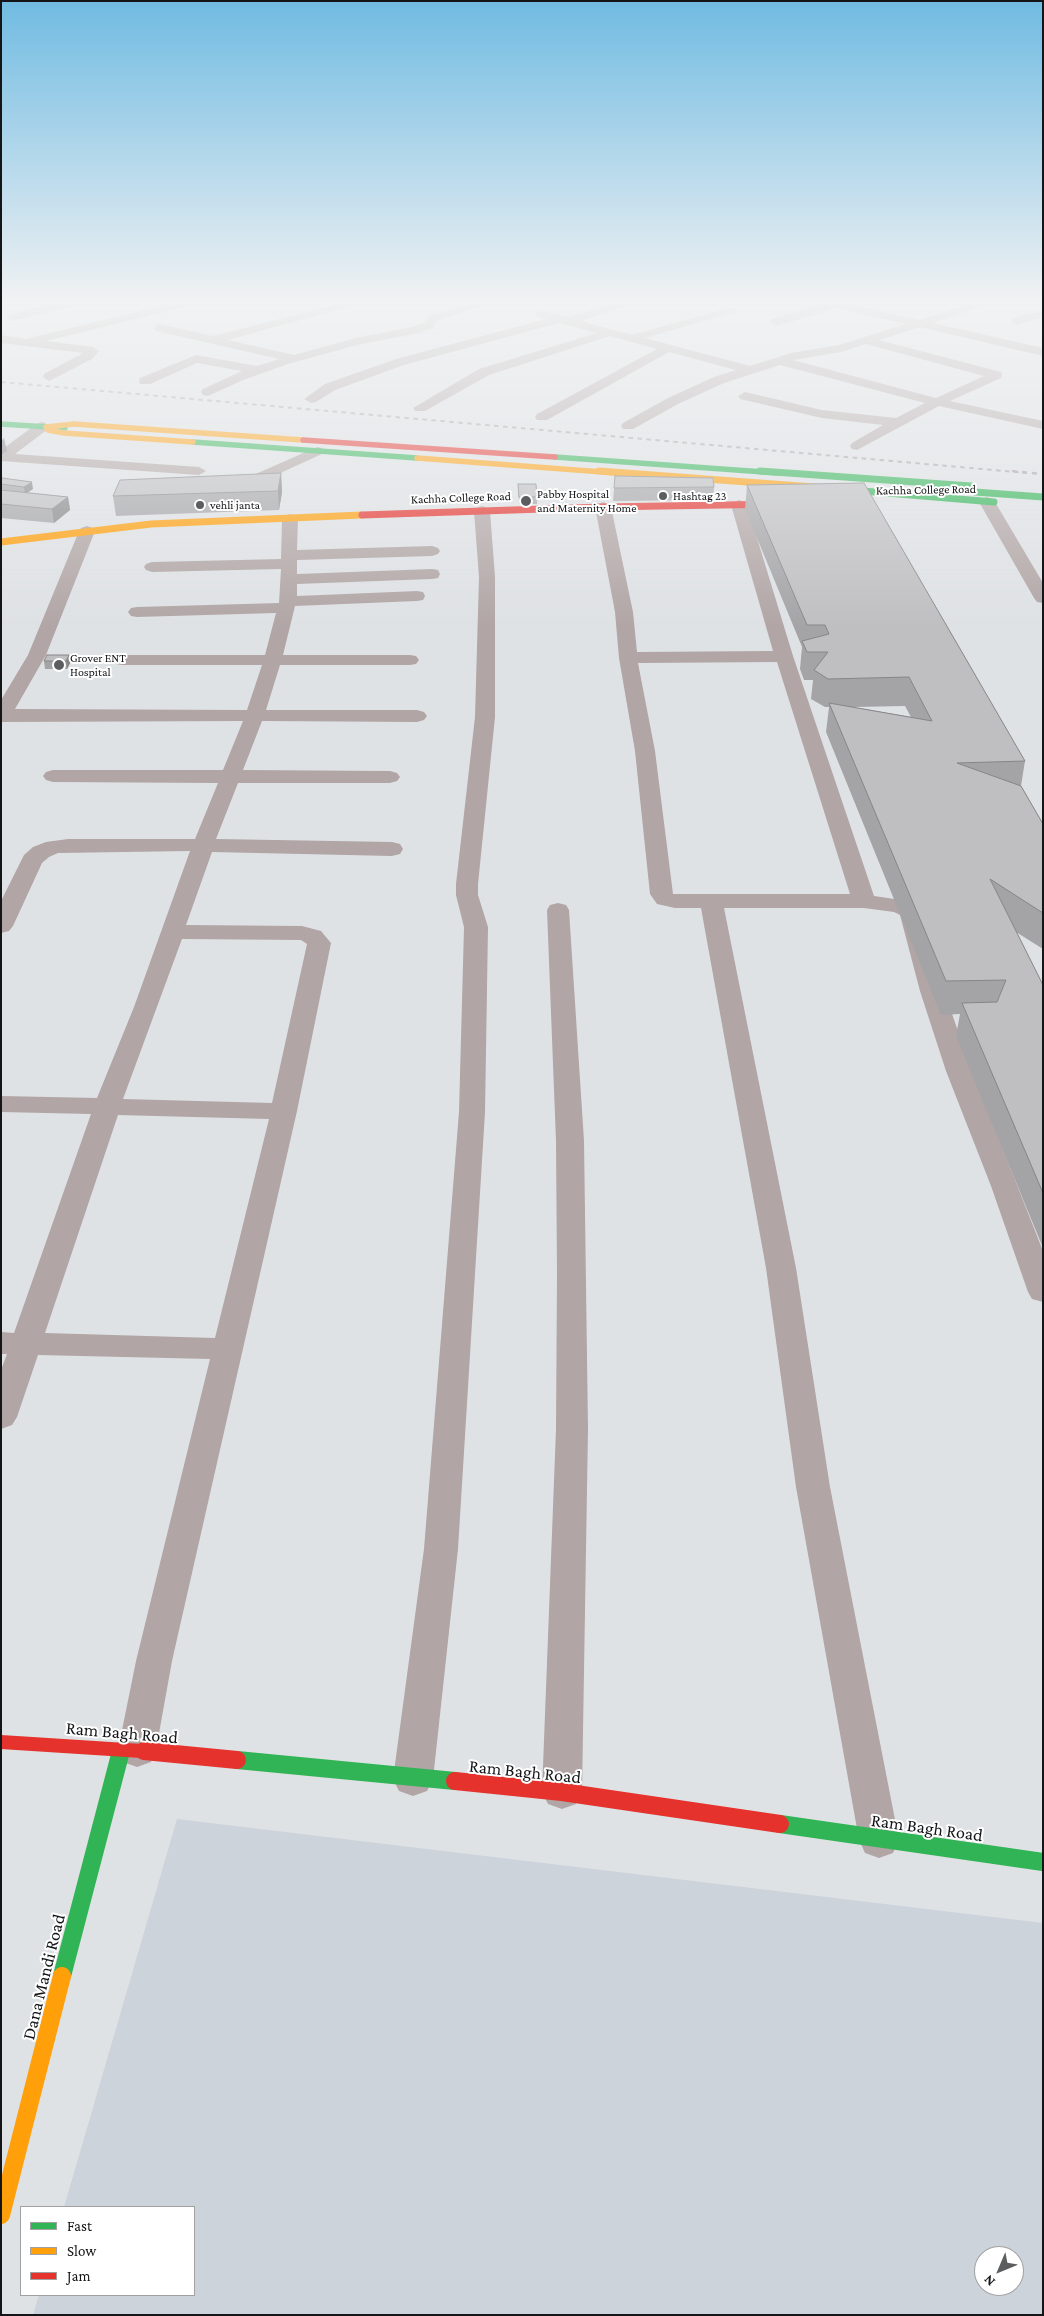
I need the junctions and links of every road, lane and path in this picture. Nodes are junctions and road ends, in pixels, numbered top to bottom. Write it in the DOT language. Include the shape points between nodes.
graph roads {
  1 [pos="553,411"];
  2 [pos="655,411"];
  3 [pos="810,411"];
  4 [pos="919,411"];
  5 [pos="977,411"];
  6 [pos="542,417"];
  7 [pos="898,422"];
  8 [pos="1,424"];
  9 [pos="628,426"];
  10 [pos="1043,426"];
  11 [pos="45,427"];
  12 [pos="857,446"];
  13 [pos="317,452"];
  14 [pos="2,457"];
  15 [pos="199,471"];
  16 [pos="971,486"];
  17 [pos="238,487"];
  18 [pos="1043,497"];
  19 [pos="990,502"];
  20 [pos="739,504"];
  21 [pos="797,504"];
  22 [pos="1043,505"];
  23 [pos="603,506"];
  24 [pos="876,508"];
  25 [pos="482,511"];
  26 [pos="290,519"];
  27 [pos="86,531"];
  28 [pos="1,542"];
  29 [pos="432,551"];
  30 [pos="152,567"];
  31 [pos="432,574"];
  32 [pos="289,581"];
  33 [pos="417,596"];
  34 [pos="1043,598"];
  35 [pos="137,612"];
  36 [pos="784,656"];
  37 [pos="628,658"];
  38 [pos="273,659"];
  39 [pos="122,660"];
  40 [pos="410,660"];
  41 [pos="255,715"];
  42 [pos="2,716"];
  43 [pos="417,716"];
  44 [pos="53,776"];
  45 [pos="231,776"];
  46 [pos="390,777"];
  47 [pos="203,845"];
  48 [pos="392,849"];
  49 [pos="711,901"];
  50 [pos="864,901"];
  51 [pos="558,910"];
  52 [pos="1,926"];
  53 [pos="173,932"];
  54 [pos="1,1104"];
  55 [pos="107,1107"];
  56 [pos="284,1110"];
  57 [pos="1043,1292"];
  58 [pos="14,1343"];
  59 [pos="226,1349"];
  60 [pos="1,1417"];
  61 [pos="1,1742"];
  62 [pos="129,1750"];
  63 [pos="413,1779"];
  64 [pos="562,1792"];
  65 [pos="879,1840"];
  66 [pos="1043,1862"];
  67 [pos="1,2215"];
  1 -- 6 [label="street"];
  2 -- 9 [label="street"];
  3 -- 7 [label="street"];
  4 -- 7 [label="street"];
  5 -- 10 [label="street"];
  7 -- 12 [label="street"];
  8 -- 11 [label="street"];
  11 -- 13 [label="street" via="64,433"];
  11 -- 14 [label="street"];
  11 -- 16 [label="street" via="74,424"];
  11 -- 18 [label="street"];
  13 -- 17 [label="street"];
  13 -- 19 [label="street"];
  14 -- 15 [label="street"];
  19 -- 22 [label="street, Kachha College Road"];
  19 -- 24 [label="street, Kachha College Road"];
  19 -- 34 [label="street"];
  20 -- 21 [label="street, Kachha College Road"];
  20 -- 23 [label="street, Kachha College Road"];
  20 -- 36 [label="street"];
  23 -- 25 [label="street, Kachha College Road"];
  23 -- 37 [label="street" via="624,612"];
  25 -- 26 [label="street, Kachha College Road"];
  25 -- 63 [label="street" via="487,577 485,717 467,884 476,927 472,1112 441,1549"];
  26 -- 27 [label="street, Kachha College Road" via="205,521"];
  26 -- 32 [label="street"];
  27 -- 28 [label="street, Kachha College Road"];
  27 -- 42 [label="street" via="37,655"];
  29 -- 32 [label="street"];
  30 -- 32 [label="street"];
  31 -- 32 [label="street"];
  32 -- 33 [label="street"];
  32 -- 35 [label="street"];
  32 -- 38 [label="street"];
  36 -- 37 [label="street"];
  36 -- 50 [label="street"];
  37 -- 49 [label="street" via="645,750 661,894 665,899 675,901"];
  38 -- 39 [label="street"];
  38 -- 40 [label="street"];
  38 -- 41 [label="street"];
  41 -- 42 [label="street"];
  41 -- 43 [label="street"];
  41 -- 45 [label="street"];
  44 -- 45 [label="street"];
  45 -- 46 [label="street"];
  45 -- 47 [label="street"];
  47 -- 48 [label="street"];
  47 -- 52 [label="street" via="68,845 41,852 32,860"];
  47 -- 53 [label="street"];
  49 -- 50 [label="street"];
  49 -- 65 [label="street" via="777,1248 813,1487"];
  50 -- 57 [label="street" via="900,906 913,916 932,991 959,1070"];
  51 -- 64 [label="street" via="570,1141 572,1274 572,1438"];
  53 -- 55 [label="street"];
  53 -- 56 [label="street" via="302,932 313,936 319,943"];
  54 -- 55 [label="street"];
  55 -- 56 [label="street"];
  55 -- 58 [label="street"];
  56 -- 59 [label="street"];
  58 -- 59 [label="street"];
  58 -- 60 [label="street"];
  59 -- 62 [label="street" via="154,1661"];
  61 -- 62 [label="street, Ram Bagh Road"];
  62 -- 63 [label="street, Ram Bagh Road"];
  62 -- 67 [label="street, Dana Mandi Road"];
  63 -- 64 [label="street, Ram Bagh Road"];
  64 -- 65 [label="street, Ram Bagh Road"];
  65 -- 66 [label="street, Ram Bagh Road"];
}
